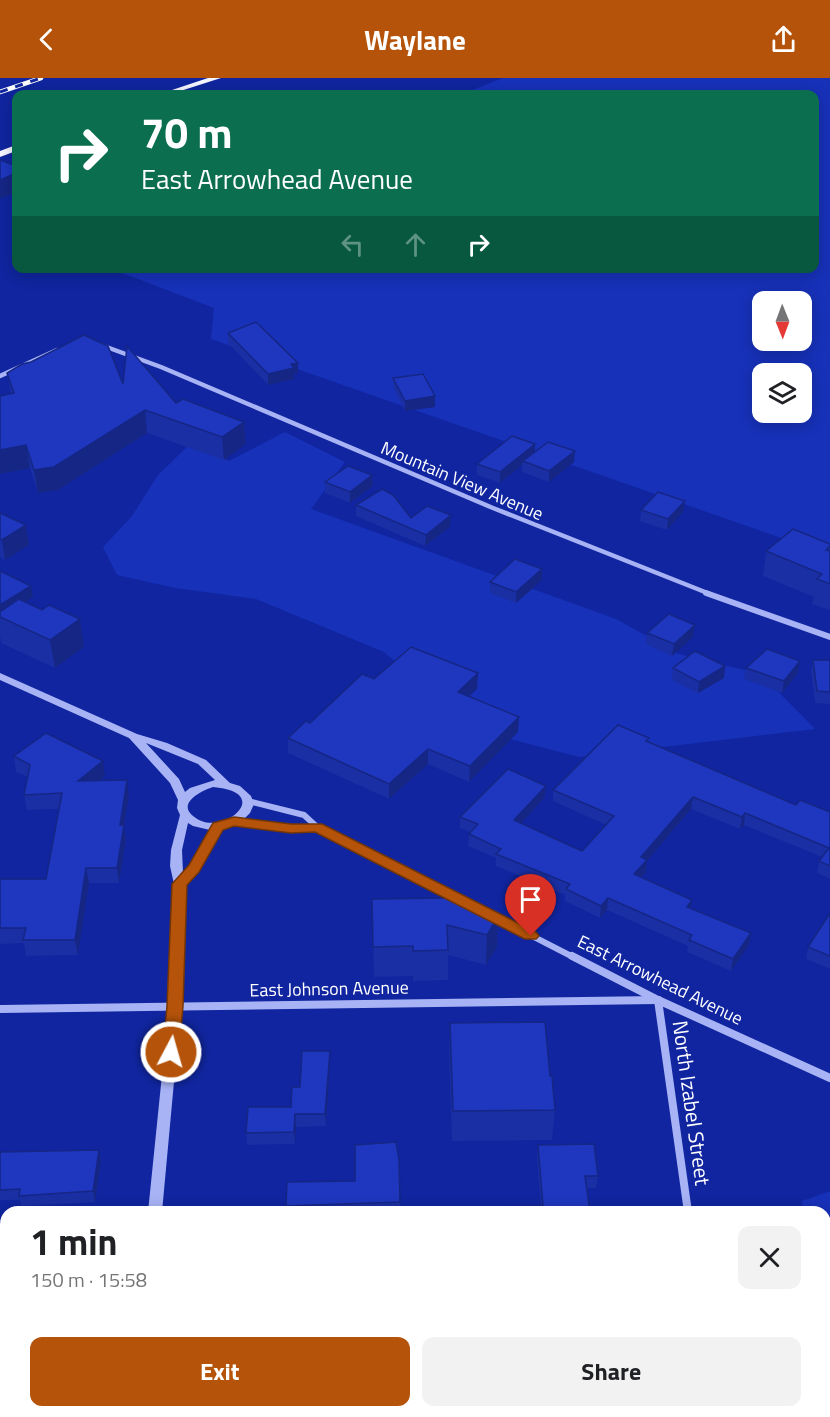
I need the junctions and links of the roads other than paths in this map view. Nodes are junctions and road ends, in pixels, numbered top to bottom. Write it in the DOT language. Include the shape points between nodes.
graph roads {
  1 [pos="217,78"];
  2 [pos="177,90"];
  3 [pos="98,344"];
  4 [pos="60,349"];
  5 [pos="0,376"];
  6 [pos="830,637"];
  7 [pos="0,676"];
  8 [pos="133,736"];
  9 [pos="225,783"];
  10 [pos="183,799"];
  11 [pos="248,801"];
  12 [pos="184,816"];
  13 [pos="234,822"];
  14 [pos="218,826"];
  15 [pos="317,827"];
  16 [pos="180,884"];
  17 [pos="457,898"];
  18 [pos="489,914"];
  19 [pos="657,1000"];
  20 [pos="175,1006"];
  21 [pos="0,1008"];
  22 [pos="830,1078"];
  23 [pos="156,1206"];
  24 [pos="687,1206"];
  1 -- 2 [label="main road"];
  3 -- 6 [label="street, Mountain View Avenue" via="560,537"];
  4 -- 5 [label="street"];
  7 -- 8 [label="street"];
  8 -- 9 [label="street" via="202,762"];
  8 -- 10 [label="street" via="175,781"];
  9 -- 10 [label="street" via="200,786"];
  9 -- 11 [label="street" via="244,793"];
  10 -- 12 [label="street"];
  11 -- 13 [label="street" via="247,808"];
  11 -- 15 [label="street" via="304,815"];
  12 -- 14 [label="street" via="193,823"];
  12 -- 16 [label="street" via="175,843"];
  13 -- 14 [label="street"];
  13 -- 15 [label="street"];
  14 -- 16 [label="street"];
  15 -- 17 [label="street"];
  16 -- 20 [label="street"];
  18 -- 19 [label="street, East Arrowhead Avenue"];
  19 -- 20 [label="street, East Johnson Avenue"];
  19 -- 22 [label="street, East Arrowhead Avenue"];
  19 -- 24 [label="street, North Izabel Street"];
  20 -- 21 [label="street, East Johnson Avenue"];
  20 -- 23 [label="street"];
}
